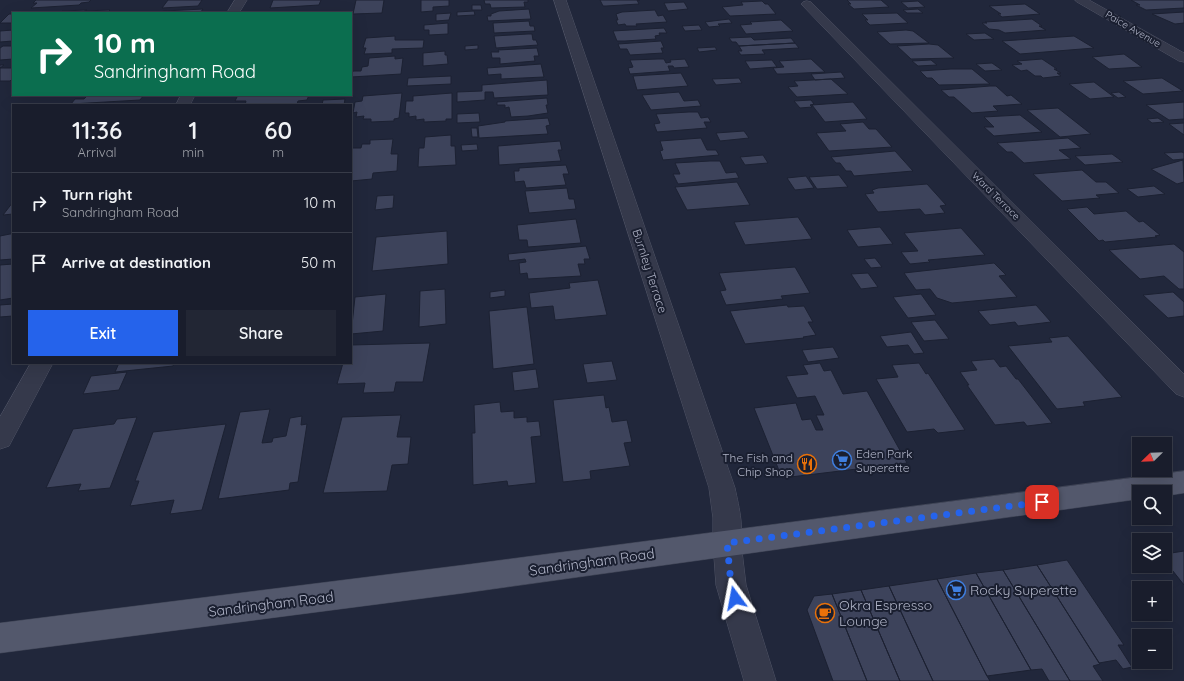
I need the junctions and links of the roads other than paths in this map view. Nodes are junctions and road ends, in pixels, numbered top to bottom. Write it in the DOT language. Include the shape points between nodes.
graph roads {
  1 [pos="240,0"];
  2 [pos="560,0"];
  3 [pos="1082,0"];
  4 [pos="807,4"];
  5 [pos="234,12"];
  6 [pos="1184,58"];
  7 [pos="41,364"];
  8 [pos="1184,388"];
  9 [pos="0,439"];
  10 [pos="1184,482"];
  11 [pos="727,543"];
  12 [pos="0,638"];
  13 [pos="760,681"];
  1 -- 5 [label="street"];
  2 -- 11 [label="street, Burnley Terrace" via="722,488 727,518"];
  3 -- 6 [label="street, Paice Avenue"];
  4 -- 8 [label="street, Ward Terrace"];
  7 -- 9 [label="street"];
  10 -- 11 [label="main road, Sandringham Road"];
  11 -- 12 [label="main road, Sandringham Road"];
  11 -- 13 [label="street, Burnley Terrace" via="731,584"];
}
